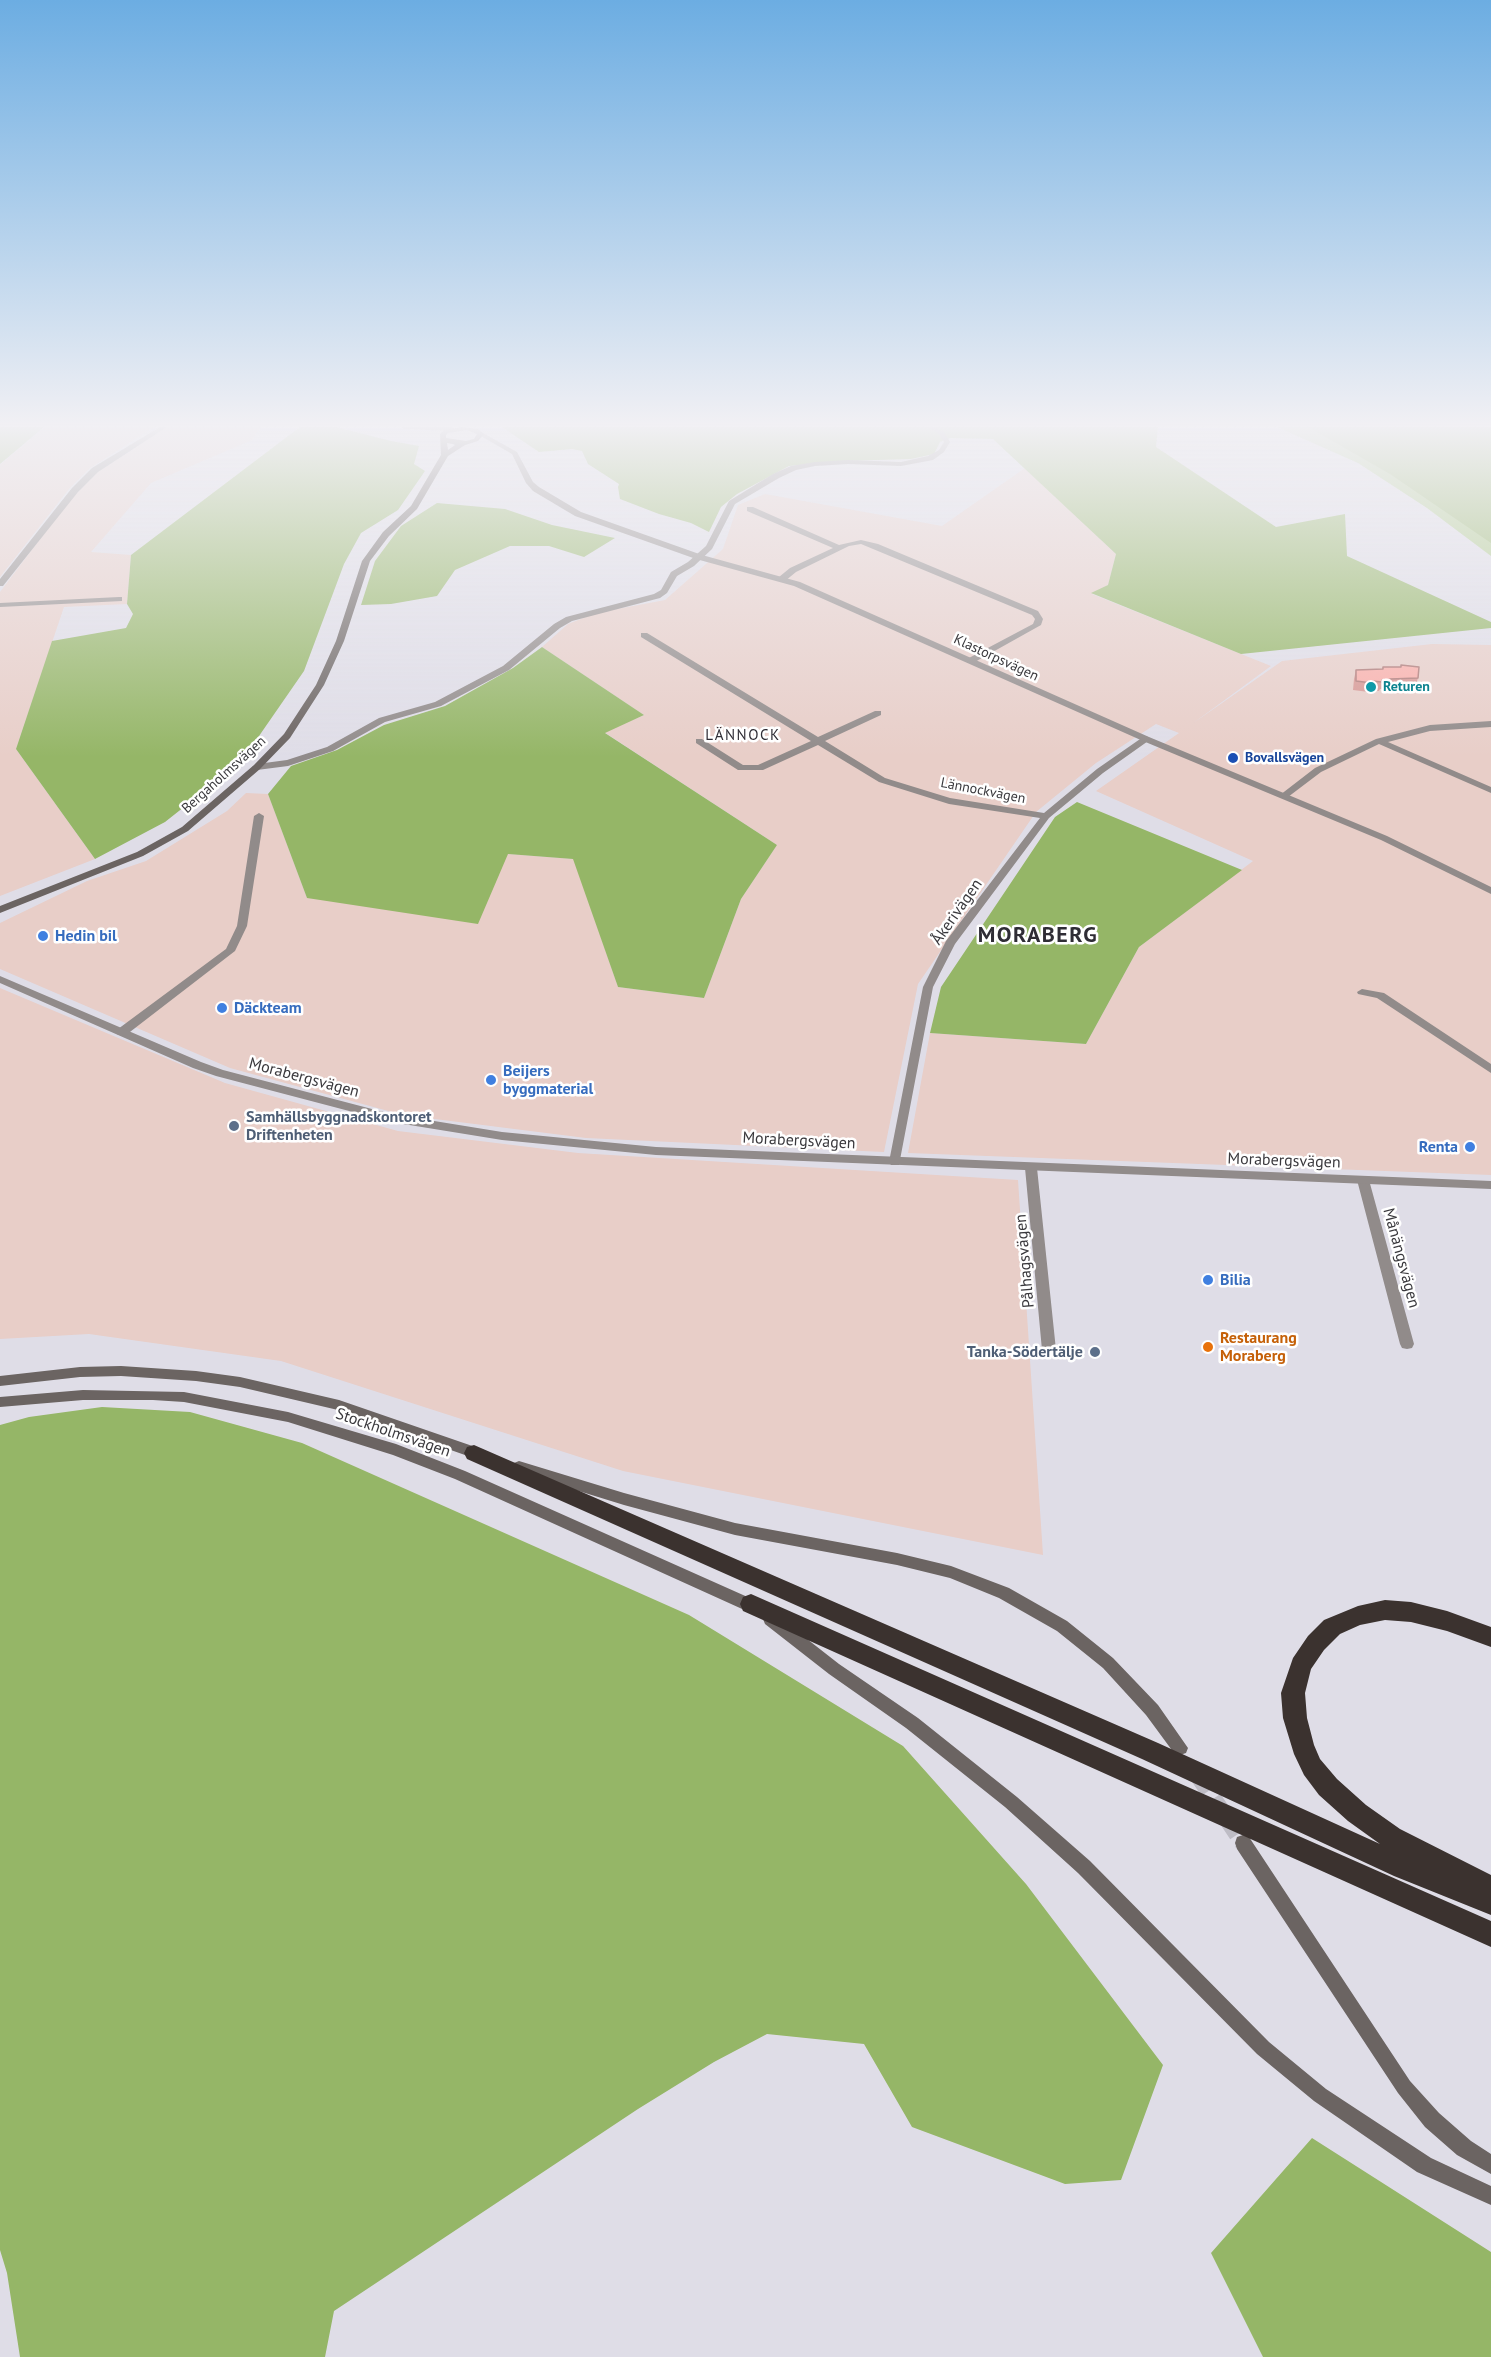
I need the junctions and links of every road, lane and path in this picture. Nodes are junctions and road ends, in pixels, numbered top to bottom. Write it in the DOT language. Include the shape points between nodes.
graph roads {
  1 [pos="38,537"];
  2 [pos="384,537"];
  3 [pos="643,537"];
  4 [pos="714,537"];
  5 [pos="815,537"];
  6 [pos="840,548"];
  7 [pos="699,557"];
  8 [pos="782,579"];
  9 [pos="0,584"];
  10 [pos="119,599"];
  11 [pos="0,605"];
  12 [pos="644,635"];
  13 [pos="970,661"];
  14 [pos="878,713"];
  15 [pos="1491,724"];
  16 [pos="1146,740"];
  17 [pos="699,741"];
  18 [pos="1379,741"];
  19 [pos="819,742"];
  20 [pos="257,767"];
  21 [pos="1491,790"];
  22 [pos="1285,795"];
  23 [pos="259,816"];
  24 [pos="1046,816"];
  25 [pos="1491,891"];
  26 [pos="0,912"];
  27 [pos="0,979"];
  28 [pos="1362,992"];
  29 [pos="122,1032"];
  30 [pos="1491,1069"];
  31 [pos="895,1162"];
  32 [pos="1031,1168"];
  33 [pos="1363,1180"];
  34 [pos="1491,1185"];
  35 [pos="1407,1344"];
  36 [pos="1049,1350"];
  37 [pos="0,1381"];
  38 [pos="0,1402"];
  39 [pos="474,1453"];
  40 [pos="751,1604"];
  41 [pos="1491,1637"];
  42 [pos="1180,1748"];
  43 [pos="1243,1843"];
  44 [pos="1491,1888"];
  45 [pos="1491,1902"];
  46 [pos="1491,1934"];
  47 [pos="1491,2165"];
  48 [pos="1491,2196"];
  1 -- 9 [label="street"];
  2 -- 20 [label="main road, Bergaholmsvägen" via="366,561 340,641 320,685 287,736"];
  3 -- 7 [label="street, Klastorpsvägen"];
  4 -- 7 [label="street"];
  5 -- 6 [label="street"];
  6 -- 8 [label="street"];
  6 -- 13 [label="street" via="861,542 875,546 1035,613 1037,625"];
  7 -- 8 [label="street, Klastorpsvägen"];
  7 -- 20 [label="street" via="674,574 657,596 569,619 506,668 438,704 382,720 330,749 288,763"];
  8 -- 13 [label="street, Klastorpsvägen"];
  10 -- 11 [label="street"];
  12 -- 19 [label="street, Lännockvägen"];
  13 -- 16 [label="street, Klastorpsvägen"];
  14 -- 19 [label="street"];
  15 -- 18 [label="street" via="1430,728"];
  16 -- 22 [label="street, Klastorpsvägen"];
  16 -- 24 [label="street, Åkerivägen" via="1100,771"];
  17 -- 19 [label="street" via="741,768 760,768"];
  18 -- 21 [label="street"];
  18 -- 22 [label="street" via="1318,770"];
  19 -- 24 [label="street, Lännockvägen" via="882,780 949,801"];
  20 -- 26 [label="main road, Bergaholmsvägen" via="185,829 140,854"];
  22 -- 25 [label="street, Klastorpsvägen"];
  23 -- 29 [label="street" via="242,926 230,951"];
  24 -- 31 [label="street, Åkerivägen" via="950,944 928,987"];
  27 -- 29 [label="street, Morabergsvägen"];
  28 -- 30 [label="street" via="1380,995"];
  29 -- 31 [label="street, Morabergsvägen" via="220,1073 411,1122 594,1147"];
  31 -- 32 [label="street, Morabergsvägen"];
  32 -- 33 [label="street, Morabergsvägen"];
  32 -- 36 [label="street, Pålhagsvägen"];
  33 -- 34 [label="street, Morabergsvägen"];
  33 -- 35 [label="street, Månängsvägen"];
  37 -- 39 [label="main road, Stockholmsvägen" via="121,1371 240,1382 339,1405"];
  38 -- 40 [label="main road, Stockholmsvägen" via="83,1395 153,1395 184,1397 288,1418 396,1450 460,1475"];
  39 -- 42 [label="main road, Stockholmsvägen" via="685,1516 951,1572 1004,1593 1062,1626 1108,1664 1152,1710"];
  39 -- 45 [label="highway"];
  40 -- 46 [label="highway"];
  40 -- 48 [label="main road, Stockholmsvägen" via="1011,1802 1084,1867 1263,2048 1320,2095 1424,2165"];
  41 -- 44 [label="highway" via="1411,1612 1385,1610 1358,1616 1332,1627 1316,1643 1301,1665 1293,1693 1294,1718 1302,1746 1328,1787 1391,1837"];
  43 -- 47 [label="main road" via="1404,2087 1432,2120"];
}
